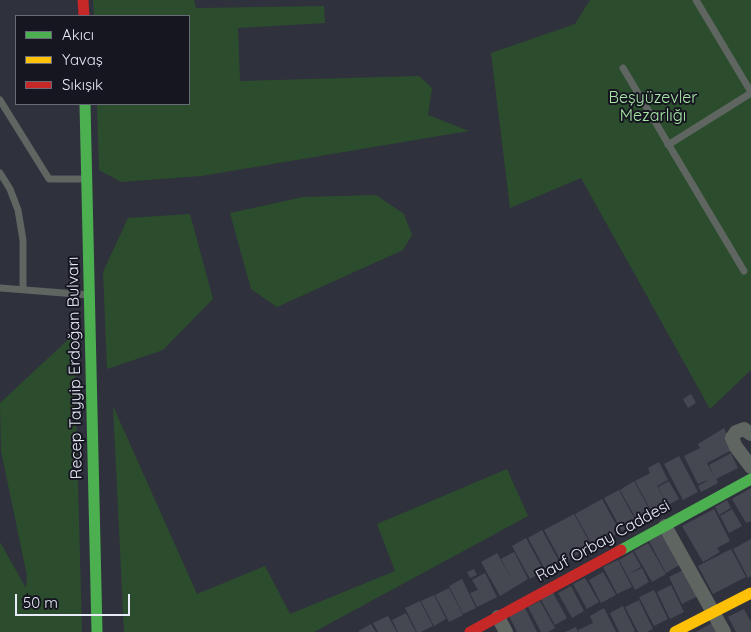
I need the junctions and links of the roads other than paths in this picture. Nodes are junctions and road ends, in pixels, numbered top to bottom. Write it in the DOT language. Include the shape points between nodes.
graph roads {
  1 [pos="83,0"];
  2 [pos="696,0"];
  3 [pos="84,15"];
  4 [pos="623,68"];
  5 [pos="751,93"];
  6 [pos="0,100"];
  7 [pos="85,105"];
  8 [pos="668,145"];
  9 [pos="0,173"];
  10 [pos="87,179"];
  11 [pos="744,271"];
  12 [pos="0,288"];
  13 [pos="22,289"];
  14 [pos="89,296"];
  15 [pos="751,434"];
  16 [pos="751,467"];
  17 [pos="751,479"];
  18 [pos="664,526"];
  19 [pos="751,593"];
  20 [pos="713,612"];
  21 [pos="498,617"];
  22 [pos="98,632"];
  23 [pos="470,632"];
  24 [pos="506,632"];
  25 [pos="675,632"];
  26 [pos="724,632"];
  1 -- 3 [label="street"];
  2 -- 5 [label="lane"];
  4 -- 8 [label="lane"];
  5 -- 8 [label="lane"];
  6 -- 10 [label="lane" via="49,179"];
  7 -- 10 [label="street, Recep Tayyip Erdoğan Bulvarı"];
  8 -- 11 [label="lane"];
  9 -- 13 [label="lane" via="18,210 23,240"];
  10 -- 14 [label="street, Recep Tayyip Erdoğan Bulvarı" via="90,198"];
  12 -- 13 [label="lane"];
  13 -- 14 [label="lane"];
  14 -- 22 [label="street, Recep Tayyip Erdoğan Bulvarı"];
  15 -- 16 [label="street" via="744,429 732,438"];
  17 -- 18 [label="street, Rauf Orbay Caddesi"];
  18 -- 20 [label="street"];
  18 -- 21 [label="street, Rauf Orbay Caddesi"];
  19 -- 20 [label="street"];
  20 -- 25 [label="street"];
  20 -- 26 [label="street"];
  21 -- 23 [label="street, Rauf Orbay Caddesi"];
  21 -- 24 [label="street"];
}
